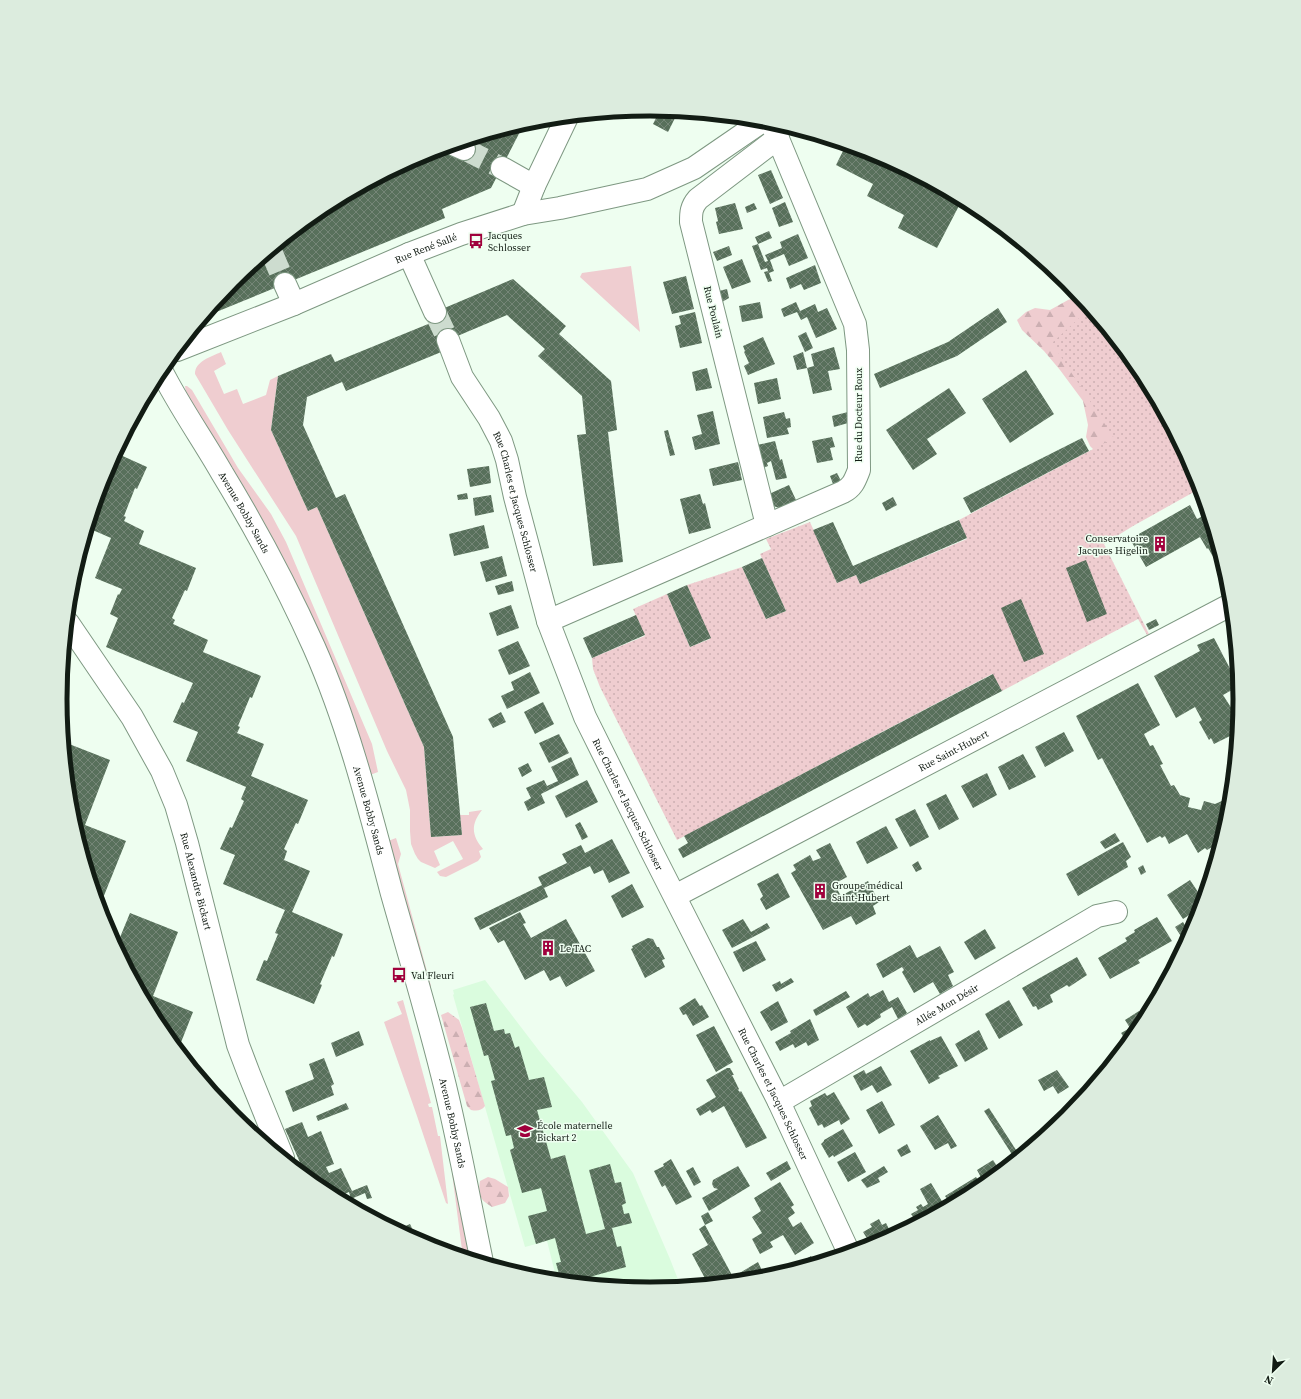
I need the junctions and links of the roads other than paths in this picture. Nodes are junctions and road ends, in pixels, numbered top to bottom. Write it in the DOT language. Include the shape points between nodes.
graph roads {
  1 [pos="565,122"];
  2 [pos="756,126"];
  3 [pos="774,130"];
  4 [pos="502,168"];
  5 [pos="534,186"];
  6 [pos="523,214"];
  7 [pos="409,254"];
  8 [pos="285,284"];
  9 [pos="294,304"];
  10 [pos="435,312"];
  11 [pos="448,340"];
  12 [pos="186,346"];
  13 [pos="163,385"];
  14 [pos="767,524"];
  15 [pos="1226,607"];
  16 [pos="548,621"];
  17 [pos="71,628"];
  18 [pos="675,896"];
  19 [pos="1116,912"];
  20 [pos="779,1102"];
  21 [pos="279,1149"];
  22 [pos="848,1248"];
  23 [pos="481,1258"];
  1 -- 5 [label="street"];
  2 -- 6 [label="street, Rue René Sallé" via="694,168 647,189"];
  3 -- 14 [label="street, Rue Poulain" via="698,199 691,212 691,222"];
  3 -- 14 [label="street, Rue du Docteur Roux" via="855,324 858,350 858,470 855,482 850,488"];
  4 -- 5 [label="street"];
  5 -- 6 [label="street"];
  6 -- 7 [label="street, Rue René Sallé"];
  7 -- 9 [label="street, Rue René Sallé"];
  7 -- 10 [label="street"];
  8 -- 9 [label="street"];
  9 -- 12 [label="street, Rue René Sallé"];
  11 -- 16 [label="street, Rue Charles et Jacques Schlosser" via="462,377 490,418 505,453"];
  13 -- 23 [label="street, Avenue Bobby Sands" via="221,471 276,566 317,654 337,706 362,783 442,1074"];
  14 -- 16 [label="street, Rue du Docteur Roux"];
  15 -- 18 [label="street, Rue Saint-Hubert"];
  16 -- 18 [label="street, Rue Charles et Jacques Schlosser" via="586,717"];
  17 -- 21 [label="street, Rue Alexandre Bickart" via="132,717 162,771 176,805 238,1045"];
  18 -- 20 [label="street, Rue Charles et Jacques Schlosser"];
  19 -- 20 [label="street, Allée Mon Désir" via="1096,916"];
  20 -- 22 [label="street, Rue Charles et Jacques Schlosser"];
}
